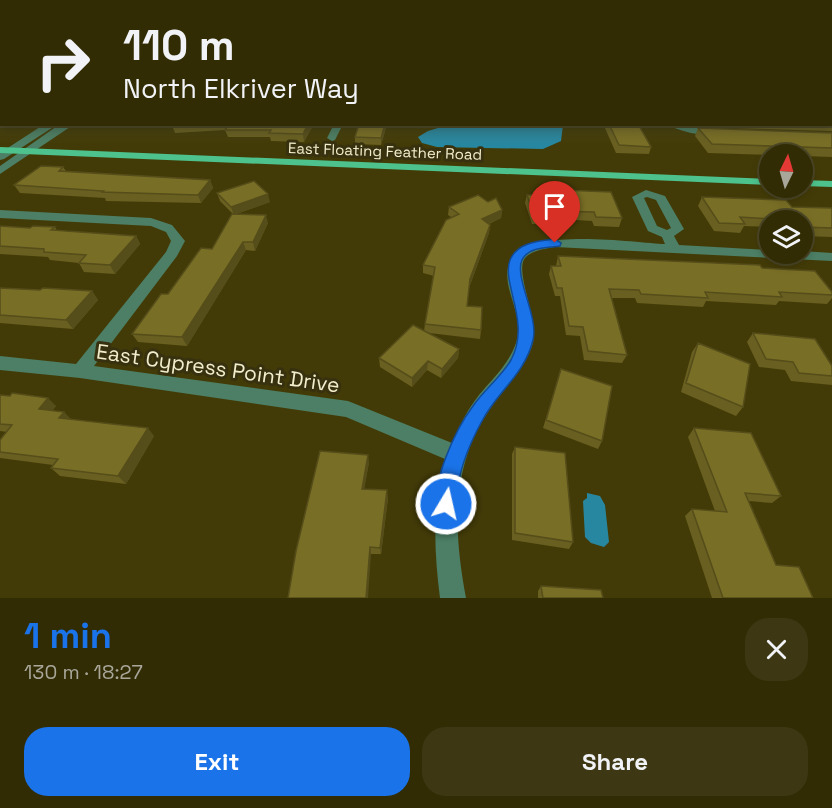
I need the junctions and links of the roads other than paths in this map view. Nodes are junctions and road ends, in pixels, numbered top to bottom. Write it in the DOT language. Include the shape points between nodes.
graph roads {
  1 [pos="49,126"];
  2 [pos="65,126"];
  3 [pos="338,126"];
  4 [pos="676,126"];
  5 [pos="721,132"];
  6 [pos="332,138"];
  7 [pos="30,151"];
  8 [pos="3,152"];
  9 [pos="0,171"];
  10 [pos="637,176"];
  11 [pos="759,182"];
  12 [pos="813,183"];
  13 [pos="832,184"];
  14 [pos="646,193"];
  15 [pos="0,214"];
  16 [pos="667,235"];
  17 [pos="675,250"];
  18 [pos="832,257"];
  19 [pos="0,363"];
  20 [pos="80,371"];
  21 [pos="456,454"];
  22 [pos="453,598"];
  1 -- 8 [label="street"];
  2 -- 7 [label="street"];
  3 -- 6 [label="street"];
  4 -- 5 [label="street"];
  7 -- 8 [label="main road, East Floating Feather Road"];
  7 -- 9 [label="street"];
  7 -- 10 [label="main road, East Floating Feather Road"];
  10 -- 11 [label="main road, East Floating Feather Road"];
  10 -- 14 [label="street"];
  12 -- 13 [label="main road"];
  14 -- 16 [label="street" via="638,197 652,228"];
  14 -- 16 [label="street" via="661,198 678,229"];
  15 -- 20 [label="street" via="150,222 175,232 178,241 172,253"];
  16 -- 17 [label="street"];
  17 -- 18 [label="street"];
  17 -- 21 [label="street" via="555,243 524,250 516,259 514,271 525,315 526,338 517,363 477,413"];
  19 -- 20 [label="street, East Cypress Point Drive"];
  20 -- 21 [label="street, East Cypress Point Drive" via="348,409"];
  21 -- 22 [label="street" via="447,486 444,523"];
}
